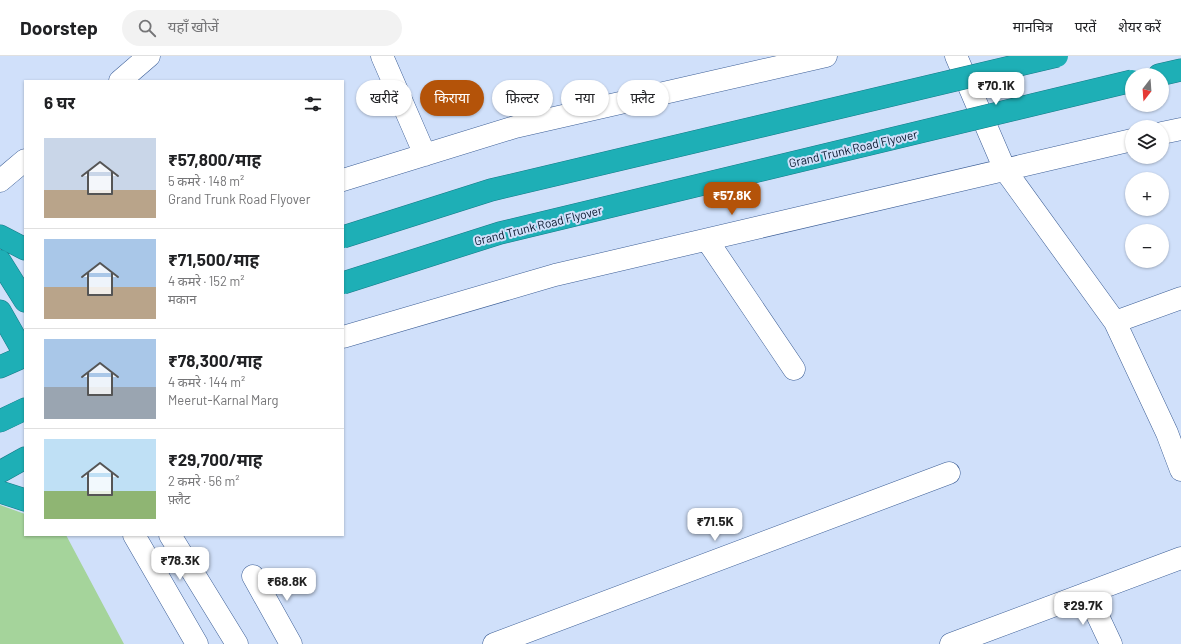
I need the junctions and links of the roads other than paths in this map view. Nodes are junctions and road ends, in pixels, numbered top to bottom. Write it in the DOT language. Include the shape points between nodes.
graph roads {
  1 [pos="149,56"];
  2 [pos="382,56"];
  3 [pos="826,56"];
  4 [pos="956,56"];
  5 [pos="1057,56"];
  6 [pos="1181,70"];
  7 [pos="1169,73"];
  8 [pos="121,80"];
  9 [pos="1125,83"];
  10 [pos="1181,129"];
  11 [pos="1169,132"];
  12 [pos="1125,142"];
  13 [pos="425,154"];
  14 [pos="24,161"];
  15 [pos="1005,170"];
  16 [pos="344,180"];
  17 [pos="0,181"];
  18 [pos="0,236"];
  19 [pos="344,237"];
  20 [pos="707,240"];
  21 [pos="24,248"];
  22 [pos="0,261"];
  23 [pos="344,283"];
  24 [pos="1181,298"];
  25 [pos="24,299"];
  26 [pos="24,307"];
  27 [pos="1,316"];
  28 [pos="1115,322"];
  29 [pos="344,337"];
  30 [pos="24,354"];
  31 [pos="24,356"];
  32 [pos="0,367"];
  33 [pos="794,369"];
  34 [pos="24,409"];
  35 [pos="0,421"];
  36 [pos="1174,430"];
  37 [pos="24,459"];
  38 [pos="1181,470"];
  39 [pos="0,472"];
  40 [pos="949,472"];
  41 [pos="0,492"];
  42 [pos="24,500"];
  43 [pos="135,536"];
  44 [pos="174,537"];
  45 [pos="1181,558"];
  46 [pos="253,576"];
  47 [pos="1087,593"];
  48 [pos="214,606"];
  49 [pos="184,622"];
  50 [pos="197,644"];
  51 [pos="237,644"];
  52 [pos="291,644"];
  53 [pos="494,644"];
  54 [pos="951,644"];
  55 [pos="1110,644"];
  1 -- 8 [label="street"];
  2 -- 13 [label="street"];
  3 -- 13 [label="street" via="515,127"];
  4 -- 15 [label="street"];
  5 -- 19 [label="highway, bridge" via="491,190"];
  6 -- 7 [label="highway"];
  9 -- 23 [label="highway, Grand Trunk Road Flyover, bridge" via="500,232"];
  10 -- 11 [label="street"];
  12 -- 15 [label="street"];
  13 -- 16 [label="street"];
  14 -- 17 [label="street"];
  15 -- 20 [label="street"];
  15 -- 28 [label="street"];
  18 -- 21 [label="highway"];
  20 -- 29 [label="street" via="555,275"];
  20 -- 33 [label="street"];
  22 -- 25 [label="highway"];
  24 -- 28 [label="street"];
  26 -- 27 [label="highway"];
  27 -- 30 [label="highway"];
  28 -- 36 [label="street"];
  31 -- 32 [label="highway"];
  34 -- 35 [label="highway"];
  36 -- 38 [label="street"];
  37 -- 39 [label="highway"];
  40 -- 53 [label="street"];
  41 -- 42 [label="highway"];
  43 -- 49 [label="street"];
  44 -- 48 [label="street"];
  45 -- 47 [label="street"];
  46 -- 52 [label="street"];
  47 -- 54 [label="street"];
  47 -- 55 [label="street"];
  48 -- 49 [label="street"];
  48 -- 51 [label="street"];
  49 -- 50 [label="street"];
}
